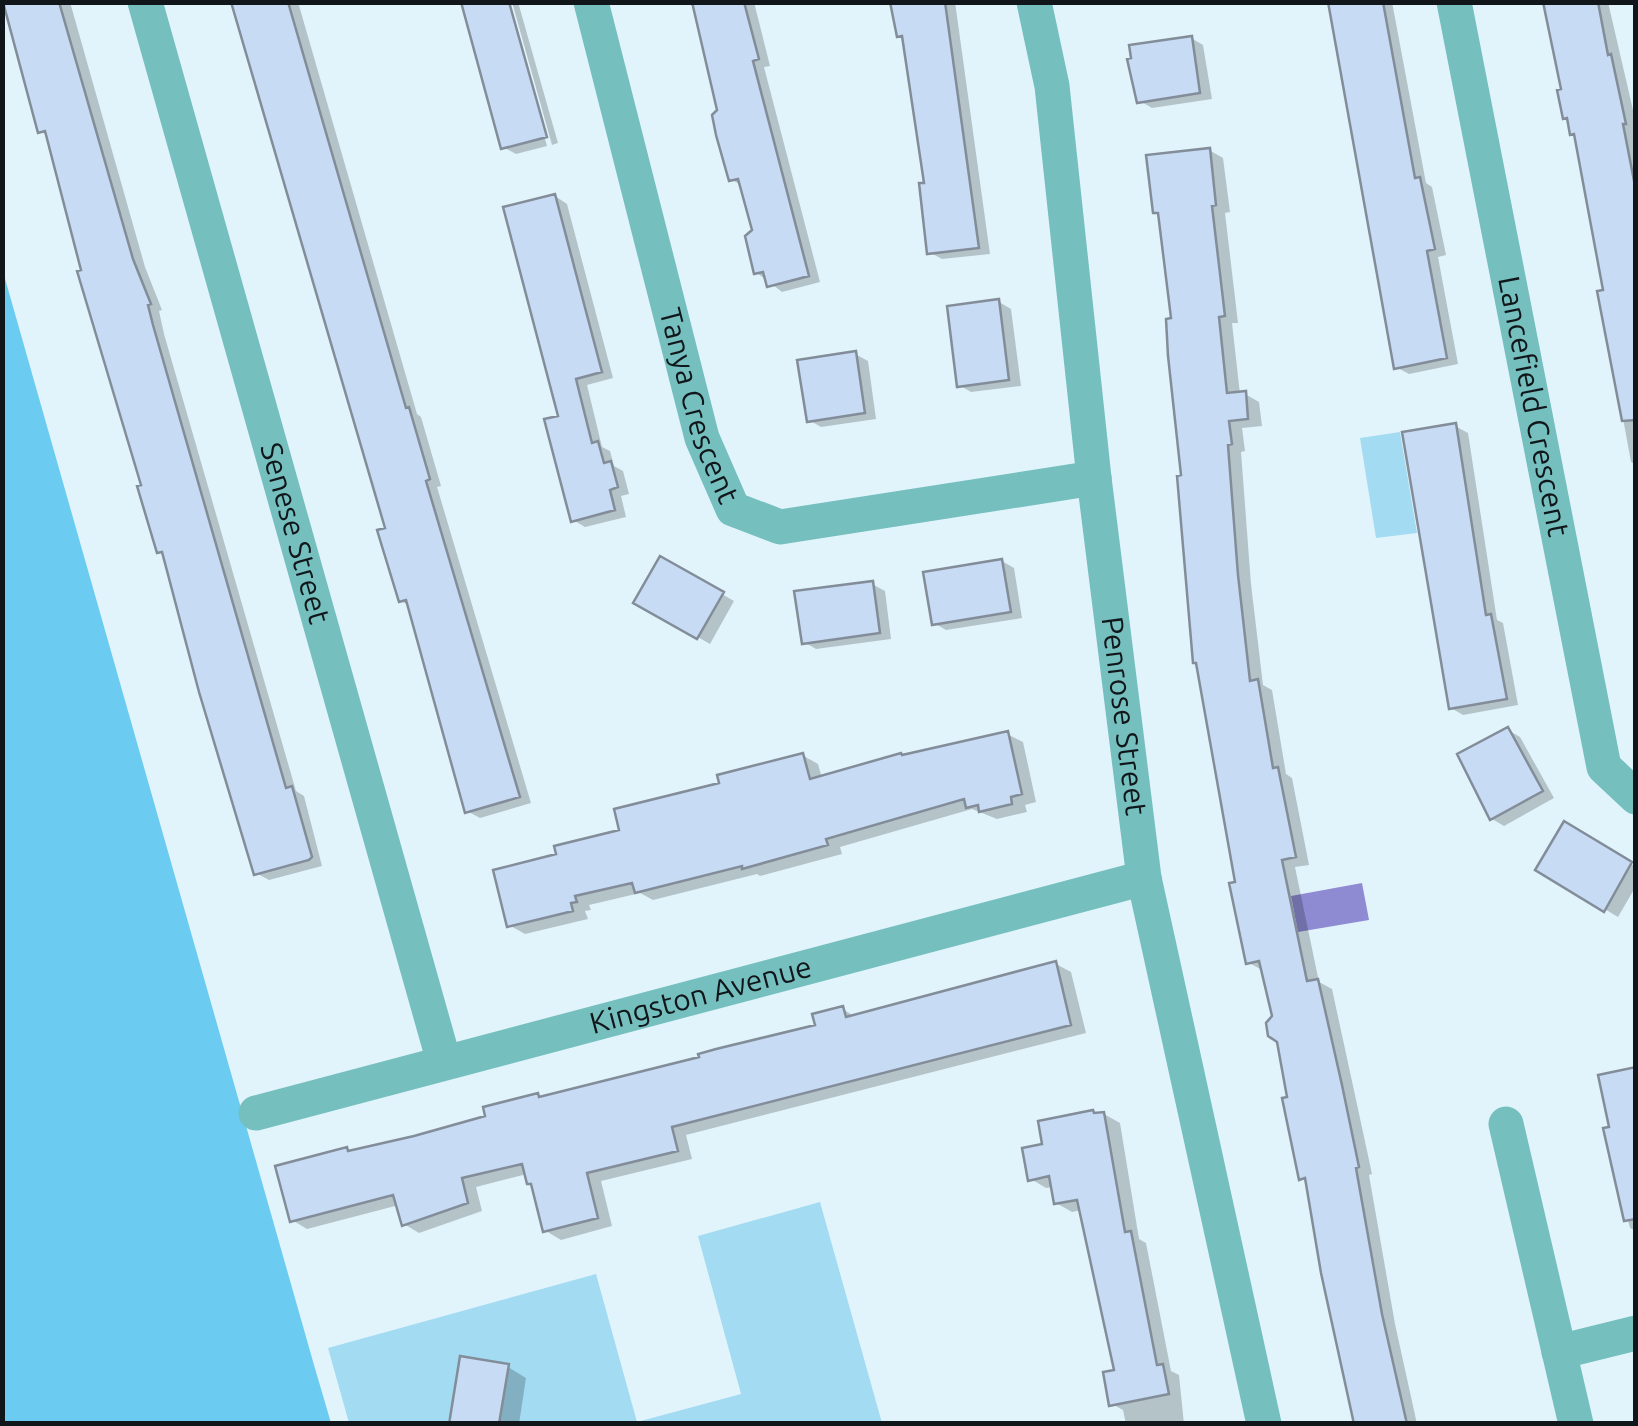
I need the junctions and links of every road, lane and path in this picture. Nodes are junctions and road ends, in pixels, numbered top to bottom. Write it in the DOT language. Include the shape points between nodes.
graph roads {
  1 [pos="146,2"];
  2 [pos="592,2"];
  3 [pos="1034,2"];
  4 [pos="1454,2"];
  5 [pos="1094,478"];
  6 [pos="1636,797"];
  7 [pos="1144,878"];
  8 [pos="444,1062"];
  9 [pos="256,1113"];
  10 [pos="1506,1124"];
  11 [pos="1636,1333"];
  12 [pos="1559,1352"];
  13 [pos="1264,1424"];
  14 [pos="1576,1424"];
  1 -- 8 [label="street, Senese Street"];
  2 -- 5 [label="street, Tanya Crescent" via="702,438 733,509 780,526"];
  3 -- 5 [label="street, Penrose Street" via="1052,86"];
  4 -- 6 [label="street, Lancefield Crescent" via="1604,768"];
  5 -- 7 [label="street, Penrose Street"];
  7 -- 8 [label="street, Kingston Avenue"];
  7 -- 13 [label="street, Penrose Street"];
  8 -- 9 [label="street, Kingston Avenue"];
  10 -- 12 [label="street"];
  11 -- 12 [label="street"];
  12 -- 14 [label="street"];
}
